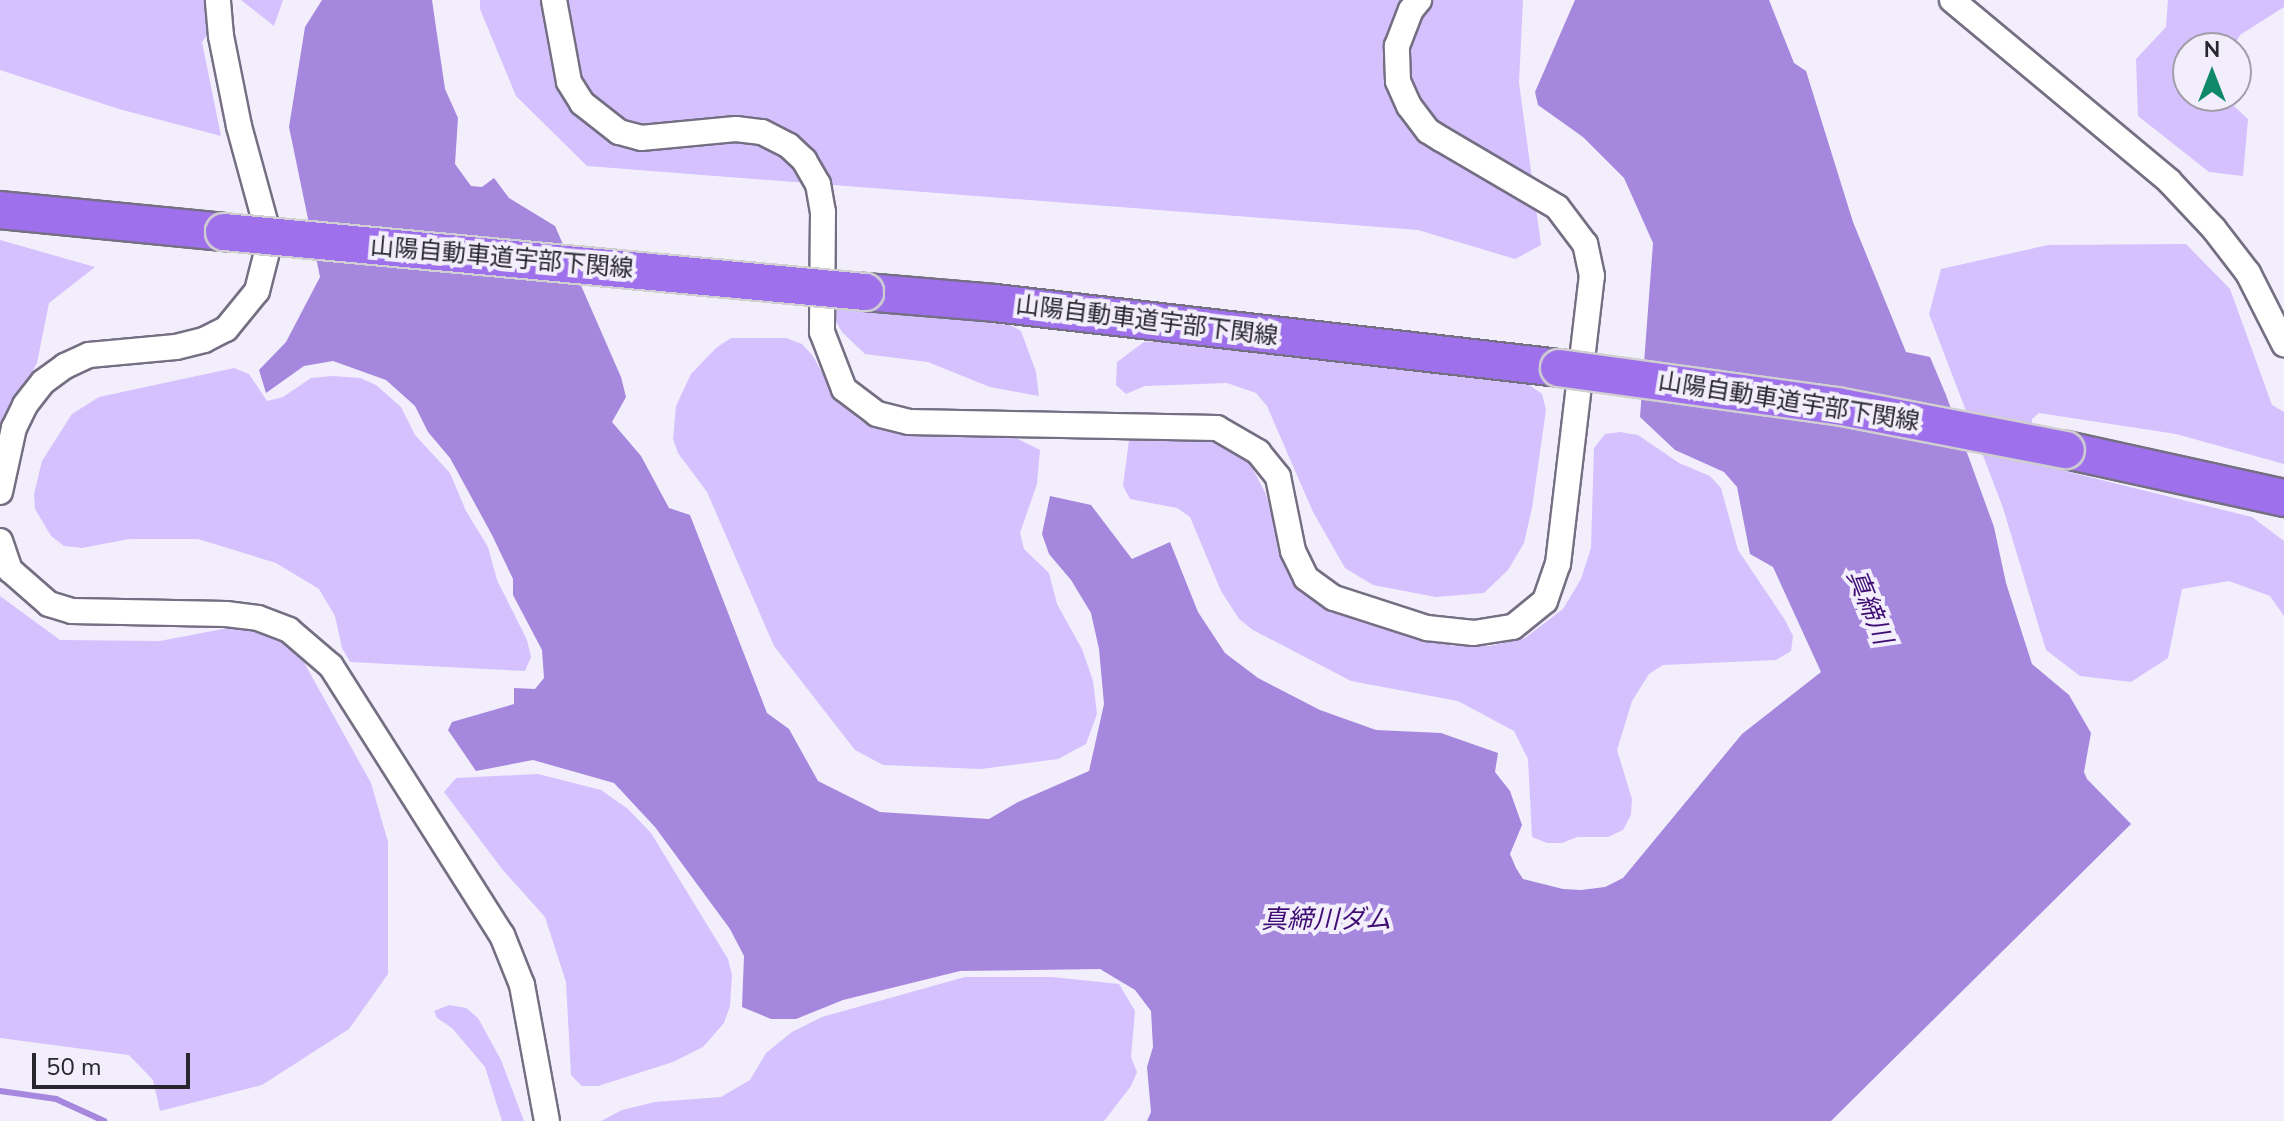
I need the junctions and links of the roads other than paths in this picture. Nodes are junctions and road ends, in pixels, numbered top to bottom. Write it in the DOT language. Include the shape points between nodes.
graph roads {
  1 [pos="218,0"];
  2 [pos="554,0"];
  3 [pos="1419,0"];
  4 [pos="1952,0"];
  5 [pos="0,210"];
  6 [pos="2284,344"];
  7 [pos="0,492"];
  8 [pos="2284,498"];
  9 [pos="0,541"];
  10 [pos="547,1121"];
  1 -- 7 [label="street" via="239,126 266,225 268,248 257,291 226,329 204,340 89,355 43,382 14,428"];
  2 -- 3 [label="street" via="569,82 582,103 619,132 641,138 736,129 762,132 804,160 818,184 823,212 822,332 844,389 877,414 909,422 1217,428 1258,452 1278,477 1293,551 1306,578 1334,598 1427,628 1474,633 1513,627 1545,601 1558,564 1592,276 1585,244 1557,207 1428,131 1409,106 1398,81 1397,46"];
  4 -- 6 [label="street" via="2169,181 2248,273"];
  5 -- 8 [label="highway, 山陽自動車道宇部下関線, bridge" via="1011,305 1559,368 1837,406"];
  9 -- 10 [label="street" via="10,570 49,604 72,611 258,618 289,630 331,666 502,935 522,985"];
}
